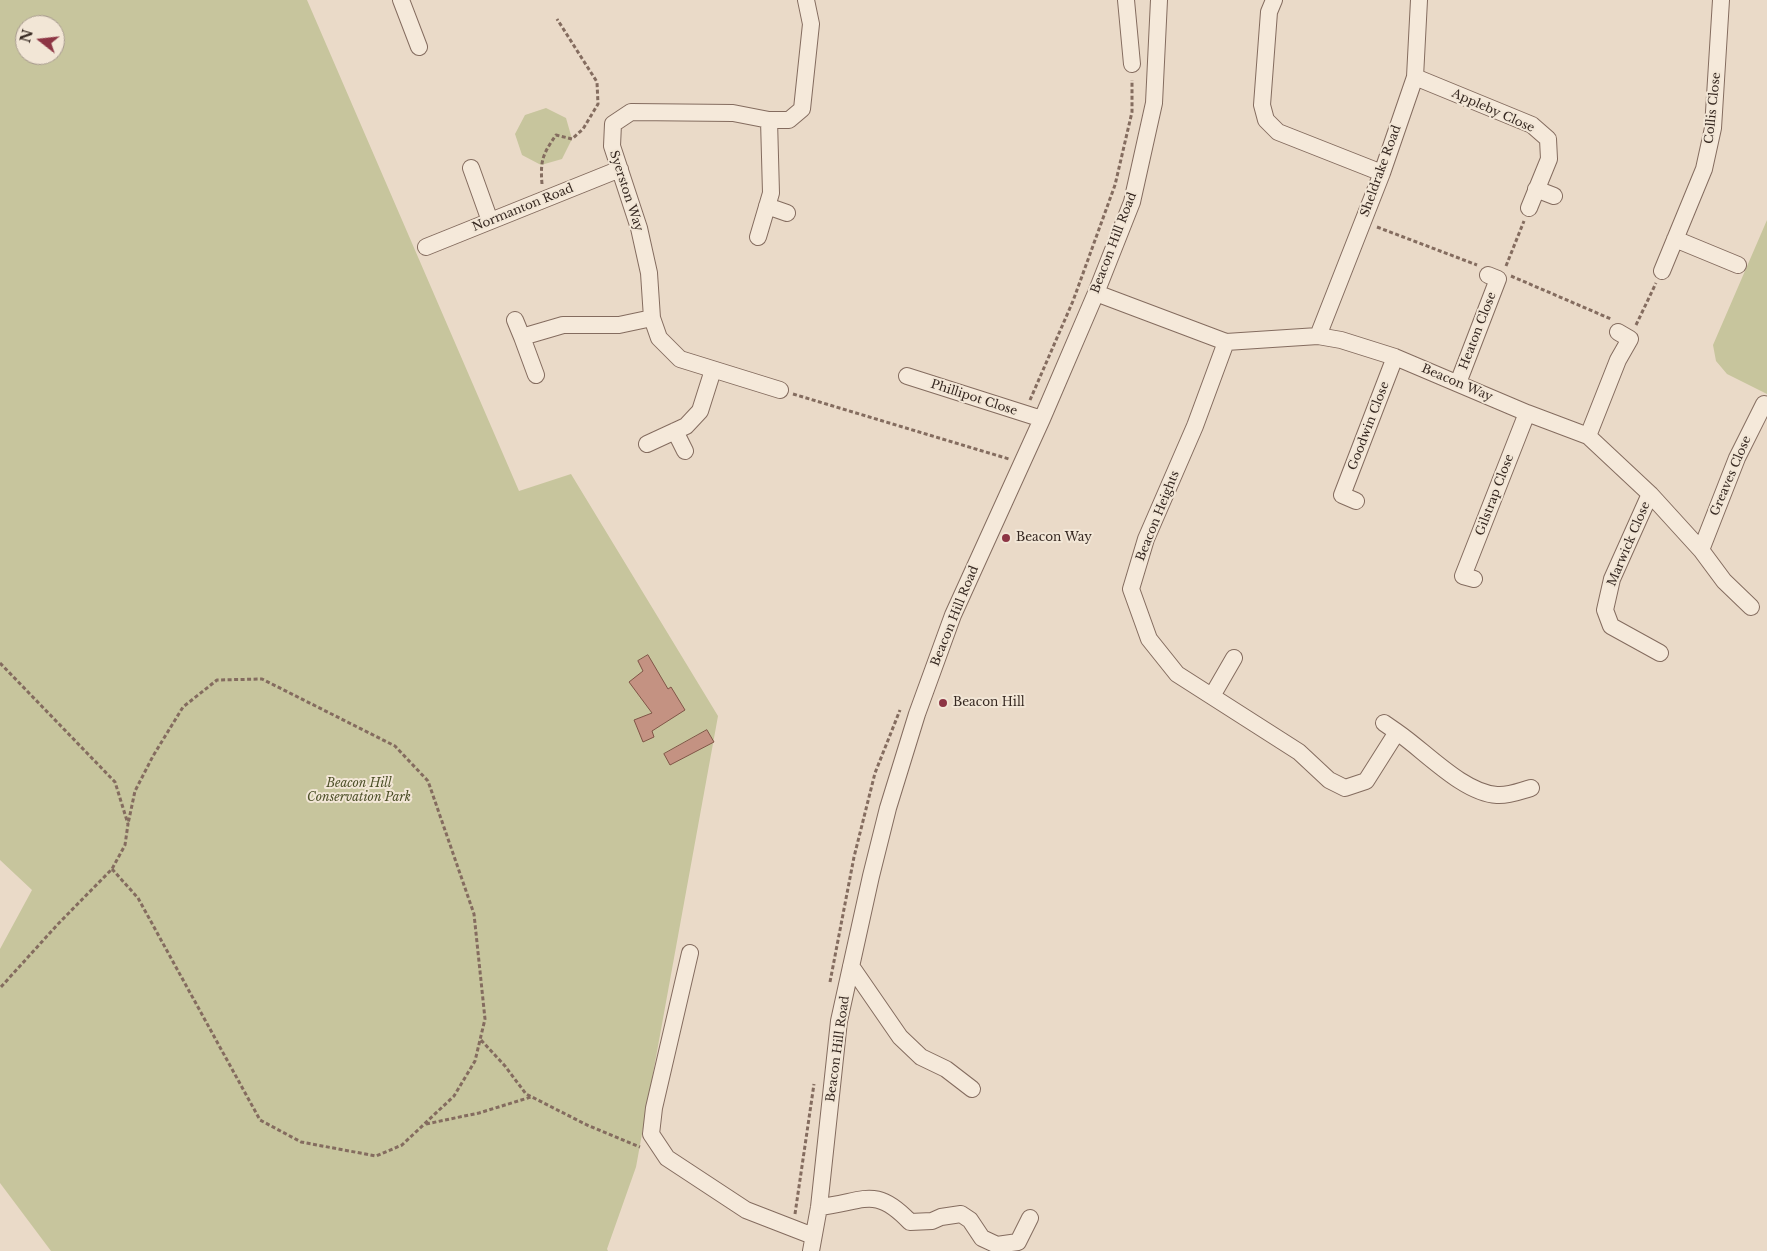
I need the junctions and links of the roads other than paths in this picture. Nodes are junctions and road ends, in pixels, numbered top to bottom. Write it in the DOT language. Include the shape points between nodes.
graph roads {
  1 [pos="401,0"];
  2 [pos="806,0"];
  3 [pos="1126,0"];
  4 [pos="1159,0"];
  5 [pos="1274,0"];
  6 [pos="1419,0"];
  7 [pos="1721,0"];
  8 [pos="418,46"];
  9 [pos="1132,64"];
  10 [pos="1415,77"];
  11 [pos="769,120"];
  12 [pos="471,168"];
  13 [pos="620,169"];
  14 [pos="1382,173"];
  15 [pos="1536,189"];
  16 [pos="1554,196"];
  17 [pos="767,206"];
  18 [pos="1529,208"];
  19 [pos="787,213"];
  20 [pos="490,221"];
  21 [pos="758,237"];
  22 [pos="1675,239"];
  23 [pos="426,247"];
  24 [pos="1738,265"];
  25 [pos="1662,271"];
  26 [pos="1499,280"];
  27 [pos="1096,293"];
  28 [pos="652,318"];
  29 [pos="515,320"];
  30 [pos="1626,335"];
  31 [pos="1318,336"];
  32 [pos="522,337"];
  33 [pos="1226,342"];
  34 [pos="1395,356"];
  35 [pos="713,370"];
  36 [pos="536,374"];
  37 [pos="907,376"];
  38 [pos="1458,383"];
  39 [pos="780,390"];
  40 [pos="1764,404"];
  41 [pos="1527,413"];
  42 [pos="1042,419"];
  43 [pos="675,432"];
  44 [pos="1588,436"];
  45 [pos="647,444"];
  46 [pos="685,452"];
  47 [pos="1650,494"];
  48 [pos="1342,496"];
  49 [pos="1701,550"];
  50 [pos="1463,576"];
  51 [pos="1751,607"];
  52 [pos="1660,654"];
  53 [pos="1234,658"];
  54 [pos="1212,696"];
  55 [pos="1531,788"];
  56 [pos="690,953"];
  57 [pos="851,966"];
  58 [pos="972,1090"];
  59 [pos="820,1207"];
  60 [pos="1030,1218"];
  61 [pos="812,1243"];
  1 -- 8 [label="street"];
  2 -- 11 [label="street, Syerston Way" via="811,24 802,109 789,120"];
  3 -- 9 [label="street"];
  4 -- 27 [label="street, Beacon Hill Road" via="1154,103 1132,202"];
  5 -- 14 [label="street" via="1269,12 1262,105 1266,120 1278,132"];
  6 -- 10 [label="street, Sheldrake Road"];
  7 -- 22 [label="street, Collis Close" via="1713,128 1704,169"];
  10 -- 14 [label="street, Sheldrake Road"];
  10 -- 15 [label="street, Appleby Close" via="1532,125 1548,139 1549,160"];
  11 -- 13 [label="street, Syerston Way" via="734,113 631,112 613,124 612,146"];
  11 -- 17 [label="street" via="771,193"];
  12 -- 20 [label="street"];
  13 -- 20 [label="street, Normanton Road"];
  13 -- 28 [label="street, Syerston Way" via="649,273"];
  14 -- 31 [label="street, Sheldrake Road"];
  15 -- 16 [label="street"];
  15 -- 18 [label="street, Appleby Close"];
  17 -- 19 [label="street"];
  17 -- 21 [label="street"];
  20 -- 23 [label="street, Normanton Road"];
  22 -- 24 [label="street"];
  22 -- 25 [label="street, Collis Close"];
  26 -- 38 [label="street, Heaton Close"];
  27 -- 33 [label="street, Beacon Way"];
  27 -- 42 [label="street, Beacon Hill Road"];
  28 -- 32 [label="street" via="619,325 563,325"];
  28 -- 35 [label="street, Syerston Way" via="659,338 680,359"];
  29 -- 32 [label="street"];
  30 -- 44 [label="street"];
  31 -- 33 [label="street, Beacon Way"];
  31 -- 34 [label="street, Beacon Way"];
  32 -- 36 [label="street"];
  33 -- 54 [label="street, Beacon Heights" via="1195,426 1146,539 1131,589 1149,639 1177,674"];
  34 -- 38 [label="street, Beacon Way"];
  34 -- 48 [label="street, Goodwin Close"];
  35 -- 39 [label="street, Syerston Way"];
  35 -- 43 [label="street" via="700,411"];
  37 -- 42 [label="street, Phillipot Close"];
  38 -- 41 [label="street, Beacon Way"];
  40 -- 49 [label="street, Greaves Close" via="1737,458"];
  41 -- 44 [label="street, Beacon Way"];
  41 -- 50 [label="street, Gilstrap Close"];
  42 -- 57 [label="street, Beacon Hill Road" via="954,614 917,714 870,876"];
  43 -- 45 [label="street"];
  43 -- 46 [label="street"];
  44 -- 47 [label="street, Beacon Way"];
  47 -- 49 [label="street, Beacon Way"];
  47 -- 52 [label="street, Marwick Close" via="1612,579 1604,610 1611,626"];
  49 -- 51 [label="street, Beacon Way" via="1724,581"];
  53 -- 54 [label="street"];
  54 -- 55 [label="street, Beacon Heights" via="1299,752 1329,780 1345,788 1366,781 1397,732 1431,760 1477,789 1497,795"];
  56 -- 61 [label="street" via="654,1108 651,1134 667,1158 746,1210"];
  57 -- 58 [label="street" via="900,1037 921,1057 946,1070"];
  57 -- 59 [label="street, Beacon Hill Road" via="839,1021"];
  59 -- 60 [label="street" via="859,1198 890,1204 910,1222 961,1214 970,1220 982,1238 997,1245 1018,1242"];
  59 -- 61 [label="street, Beacon Hill Road"];
}
